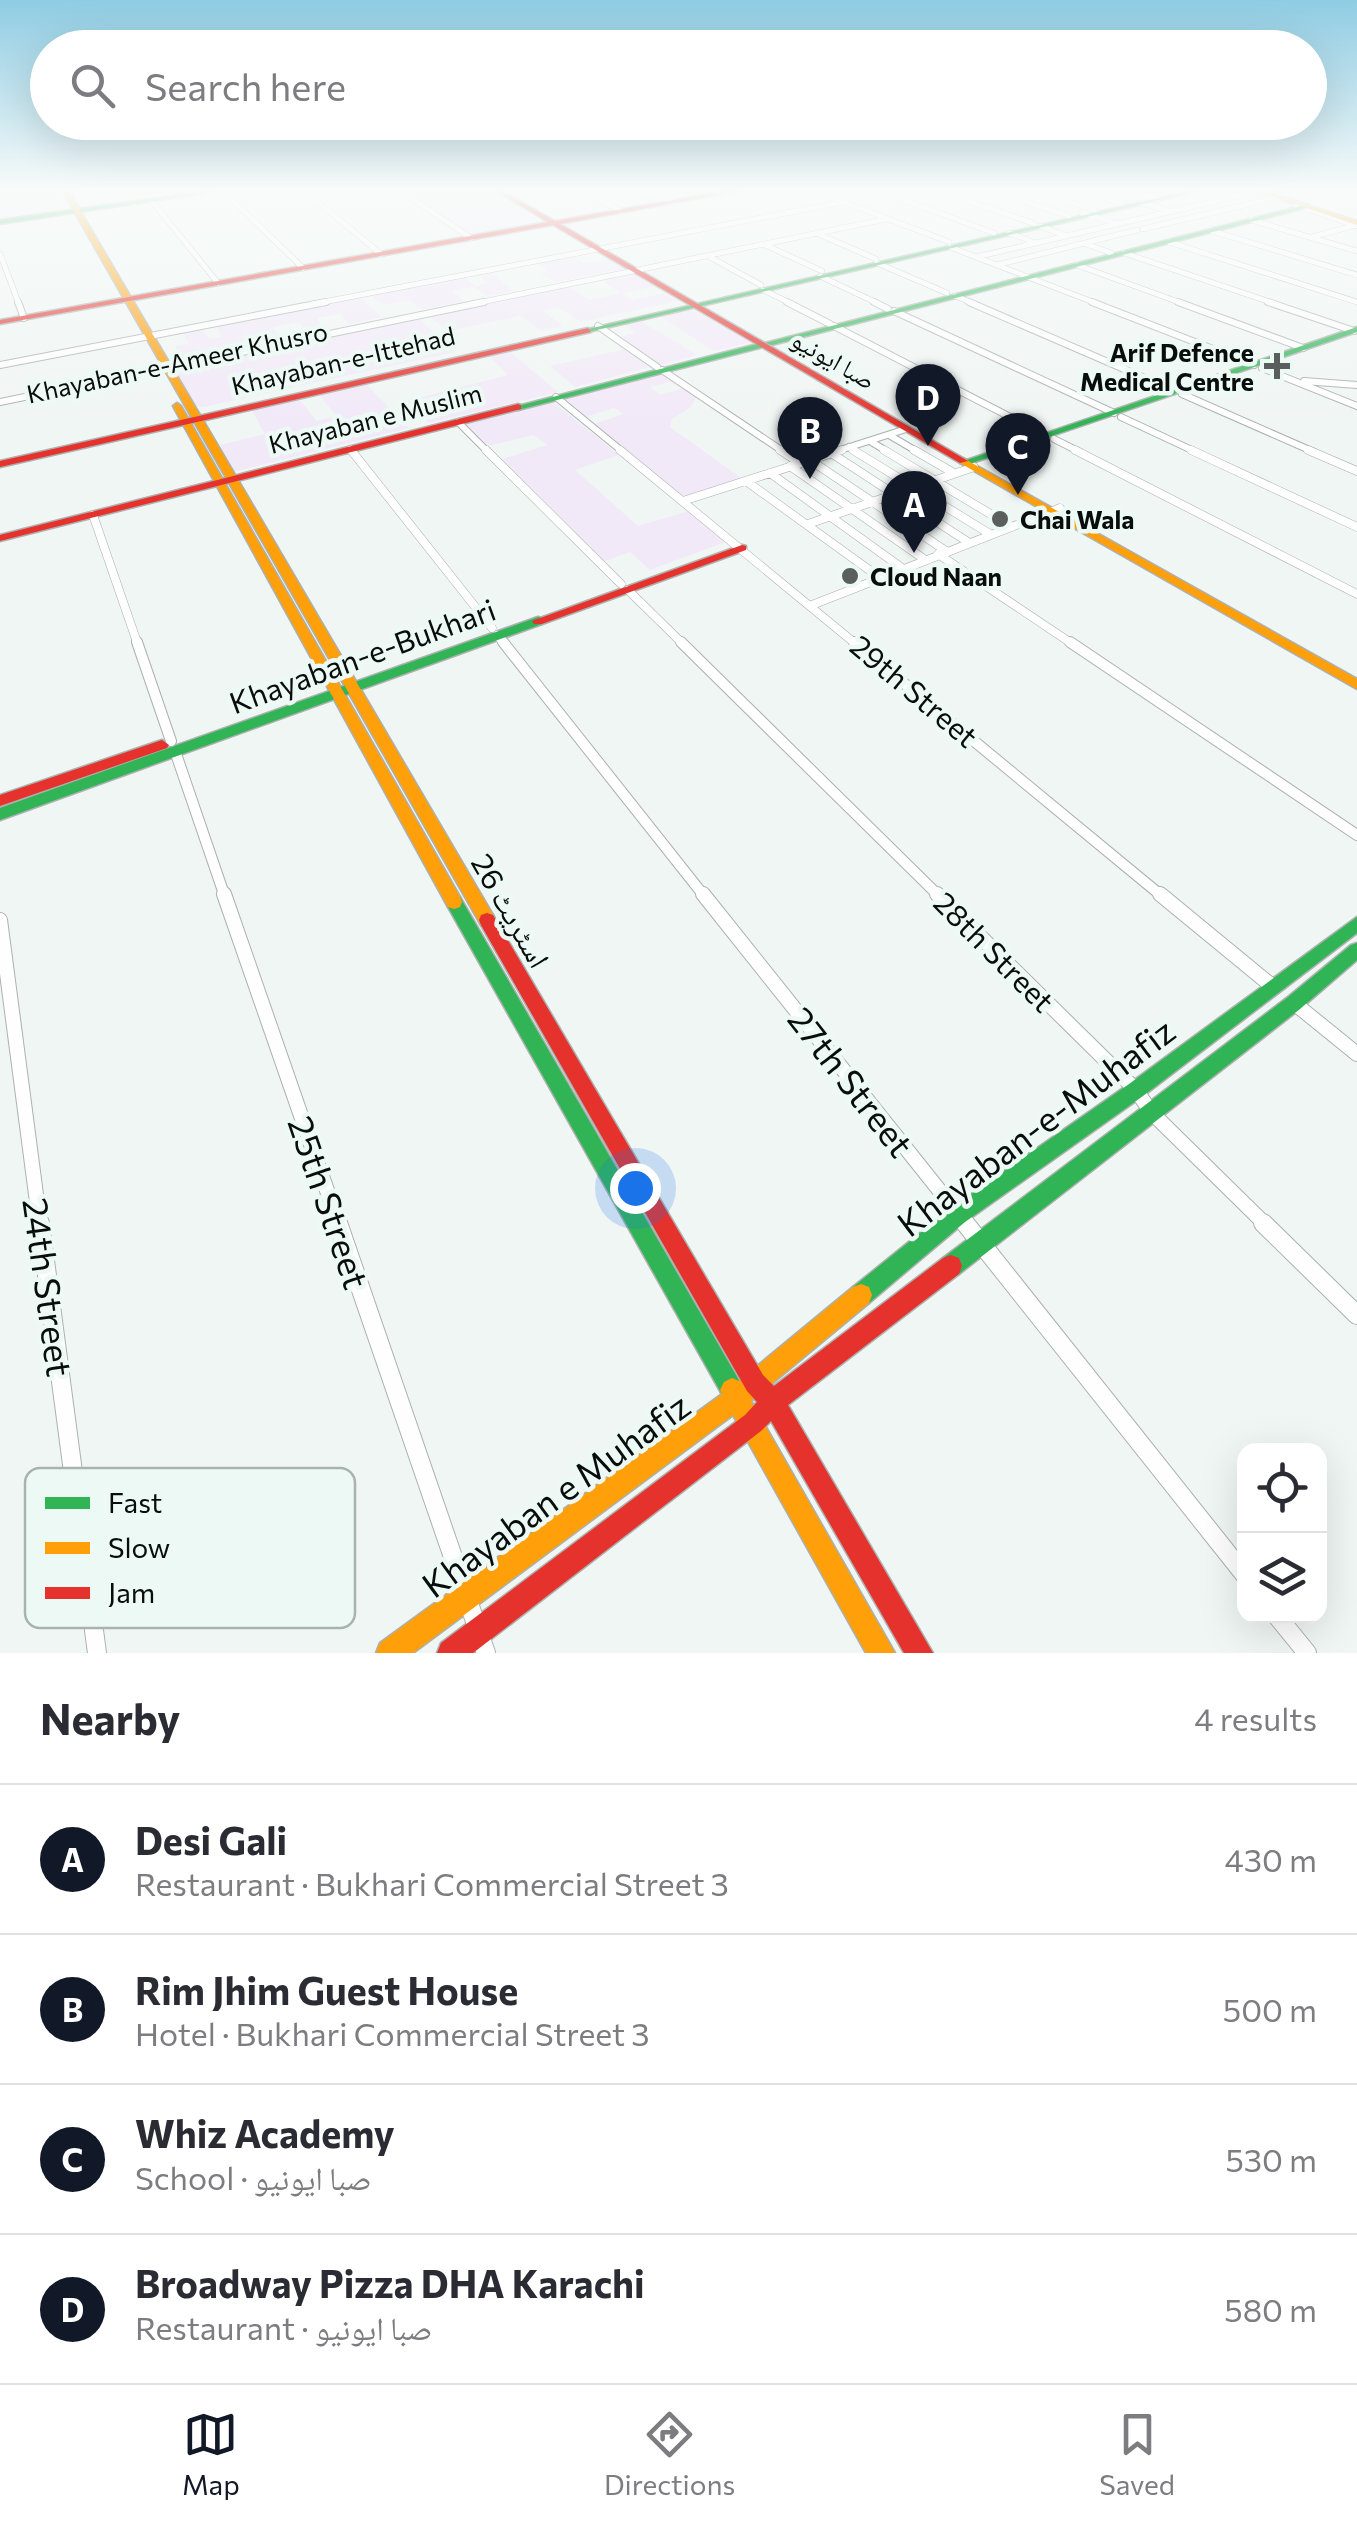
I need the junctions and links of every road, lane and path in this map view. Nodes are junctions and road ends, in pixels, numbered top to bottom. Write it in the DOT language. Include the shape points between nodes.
graph roads {
  1 [pos="2,267"];
  2 [pos="104,267"];
  3 [pos="205,267"];
  4 [pos="303,267"];
  5 [pos="499,267"];
  6 [pos="645,267"];
  7 [pos="646,267"];
  8 [pos="727,267"];
  9 [pos="808,267"];
  10 [pos="851,267"];
  11 [pos="890,267"];
  12 [pos="1002,267"];
  13 [pos="1056,267"];
  14 [pos="1124,267"];
  15 [pos="1138,267"];
  16 [pos="1246,267"];
  17 [pos="1331,267"];
  18 [pos="641,268"];
  19 [pos="821,274"];
  20 [pos="1357,275"];
  21 [pos="1026,276"];
  22 [pos="217,282"];
  23 [pos="762,287"];
  24 [pos="13,293"];
  25 [pos="0,295"];
  26 [pos="951,295"];
  27 [pos="122,299"];
  28 [pos="697,302"];
  29 [pos="1357,302"];
  30 [pos="891,310"];
  31 [pos="24,317"];
  32 [pos="0,321"];
  33 [pos="832,325"];
  34 [pos="598,326"];
  35 [pos="1356,332"];
  36 [pos="143,336"];
  37 [pos="763,342"];
  38 [pos="1304,348"];
  39 [pos="1281,358"];
  40 [pos="0,364"];
  41 [pos="163,366"];
  42 [pos="1258,366"];
  43 [pos="659,368"];
  44 [pos="1290,380"];
  45 [pos="602,383"];
  46 [pos="1357,385"];
  47 [pos="1178,393"];
  48 [pos="556,397"];
  49 [pos="0,400"];
  50 [pos="1357,406"];
  51 [pos="497,410"];
  52 [pos="1117,415"];
  53 [pos="189,418"];
  54 [pos="458,422"];
  55 [pos="419,430"];
  56 [pos="897,432"];
  57 [pos="1050,437"];
  58 [pos="870,441"];
  59 [pos="850,448"];
  60 [pos="350,449"];
  61 [pos="831,454"];
  62 [pos="0,456"];
  63 [pos="300,460"];
  64 [pos="810,460"];
  65 [pos="0,464"];
  66 [pos="795,465"];
  67 [pos="969,465"];
  68 [pos="1357,470"];
  69 [pos="770,473"];
  70 [pos="932,479"];
  71 [pos="224,480"];
  72 [pos="746,481"];
  73 [pos="912,486"];
  74 [pos="892,492"];
  75 [pos="683,500"];
  76 [pos="870,501"];
  77 [pos="850,508"];
  78 [pos="1057,510"];
  79 [pos="94,514"];
  80 [pos="831,516"];
  81 [pos="808,524"];
  82 [pos="1012,527"];
  83 [pos="1357,527"];
  84 [pos="990,534"];
  85 [pos="0,536"];
  86 [pos="968,542"];
  87 [pos="738,545"];
  88 [pos="942,552"];
  89 [pos="924,559"];
  90 [pos="902,568"];
  91 [pos="880,577"];
  92 [pos="625,587"];
  93 [pos="1357,594"];
  94 [pos="812,604"];
  95 [pos="495,632"];
  96 [pos="1357,681"];
  97 [pos="341,687"];
  98 [pos="173,746"];
  99 [pos="0,801"];
  100 [pos="0,814"];
  101 [pos="1357,835"];
  102 [pos="0,920"];
  103 [pos="1357,924"];
  104 [pos="1357,950"];
  105 [pos="1272,986"];
  106 [pos="1294,1003"];
  107 [pos="1357,1054"];
  108 [pos="1136,1090"];
  109 [pos="1151,1112"];
  110 [pos="958,1215"];
  111 [pos="980,1244"];
  112 [pos="1357,1315"];
  113 [pos="755,1383"];
  114 [pos="738,1397"];
  115 [pos="773,1402"];
  116 [pos="753,1424"];
  117 [pos="73,1468"];
  118 [pos="1237,1565"];
  119 [pos="466,1596"];
  120 [pos="1284,1623"];
  121 [pos="94,1628"];
  122 [pos="478,1632"];
  123 [pos="97,1653"];
  124 [pos="390,1653"];
  125 [pos="451,1653"];
  126 [pos="486,1653"];
  127 [pos="881,1653"];
  128 [pos="919,1653"];
  129 [pos="1308,1653"];
  1 -- 24 [label="street"];
  2 -- 27 [label="main road, اسٹریٹ 26"];
  3 -- 22 [label="street"];
  4 -- 22 [label="main road"];
  5 -- 36 [label="street"];
  6 -- 18 [label="street, Khayaban-e-Ameer Khusro"];
  7 -- 18 [label="street, Khayaban-e-Ameer Khusro"];
  8 -- 23 [label="street"];
  9 -- 19 [label="street"];
  10 -- 19 [label="main road"];
  11 -- 26 [label="street"];
  12 -- 21 [label="street"];
  13 -- 21 [label="main road, Khayaban e Muslim"];
  14 -- 38 [label="street"];
  15 -- 35 [label="street"];
  16 -- 29 [label="street"];
  17 -- 20 [label="street"];
  18 -- 28 [label="main road, صبا ایونیو"];
  18 -- 41 [label="street, Khayaban-e-Ameer Khusro"];
  19 -- 23 [label="main road"];
  19 -- 30 [label="street"];
  21 -- 26 [label="main road, Khayaban e Muslim"];
  21 -- 42 [label="street"];
  22 -- 27 [label="main road"];
  23 -- 28 [label="main road"];
  23 -- 33 [label="street"];
  24 -- 25 [label="street"];
  24 -- 31 [label="street"];
  26 -- 30 [label="main road, Khayaban e Muslim"];
  26 -- 47 [label="street"];
  27 -- 31 [label="main road"];
  27 -- 36 [label="main road, اسٹریٹ 26"];
  28 -- 34 [label="main road, Khayaban-e-Ittehad"];
  28 -- 37 [label="main road, صبا ایونیو"];
  28 -- 53 [label="main road, Khayaban-e-Ittehad"];
  30 -- 33 [label="main road, Khayaban e Muslim"];
  30 -- 52 [label="street"];
  31 -- 32 [label="main road"];
  33 -- 37 [label="main road, Khayaban e Muslim"];
  33 -- 57 [label="street"];
  34 -- 43 [label="street"];
  34 -- 53 [label="main road, Khayaban-e-Ittehad"];
  35 -- 38 [label="main road"];
  35 -- 39 [label="main road"];
  36 -- 40 [label="street"];
  36 -- 41 [label="main road, اسٹریٹ 26"];
  37 -- 43 [label="main road, Khayaban e Muslim"];
  37 -- 56 [label="main road, صبا ایونیو"];
  37 -- 67 [label="main road, صبا ایونیو"];
  38 -- 39 [label="main road"];
  39 -- 42 [label="main road"];
  41 -- 49 [label="street, Khayaban-e-Ameer Khusro"];
  41 -- 53 [label="main road, اسٹریٹ 26"];
  42 -- 44 [label="street"];
  42 -- 47 [label="main road"];
  43 -- 45 [label="main road, Khayaban e Muslim"];
  43 -- 66 [label="street"];
  44 -- 46 [label="street"];
  44 -- 50 [label="street"];
  45 -- 48 [label="main road, Khayaban e Muslim"];
  45 -- 51 [label="main road, Khayaban e Muslim"];
  47 -- 52 [label="main road"];
  47 -- 68 [label="street"];
  48 -- 51 [label="main road, Khayaban e Muslim"];
  48 -- 75 [label="street, 29th Street"];
  51 -- 54 [label="main road, Khayaban e Muslim"];
  51 -- 55 [label="main road, Khayaban e Muslim"];
  52 -- 57 [label="main road"];
  52 -- 83 [label="street"];
  53 -- 62 [label="main road, Khayaban-e-Ittehad"];
  53 -- 65 [label="main road, Khayaban-e-Ittehad"];
  53 -- 71 [label="main road, اسٹریٹ 26"];
  54 -- 55 [label="main road, Khayaban e Muslim"];
  54 -- 92 [label="street, 28th Street"];
  55 -- 60 [label="main road, Khayaban e Muslim"];
  55 -- 63 [label="main road, Khayaban e Muslim"];
  56 -- 58 [label="street"];
  56 -- 67 [label="main road, صبا ایونیو"];
  57 -- 67 [label="main road"];
  57 -- 93 [label="street"];
  58 -- 59 [label="street"];
  58 -- 70 [label="street"];
  59 -- 61 [label="street"];
  59 -- 73 [label="street"];
  60 -- 63 [label="main road, Khayaban e Muslim"];
  60 -- 95 [label="street, 27th Street"];
  61 -- 64 [label="street"];
  61 -- 74 [label="street"];
  63 -- 71 [label="main road, Khayaban e Muslim"];
  64 -- 66 [label="street"];
  64 -- 76 [label="street"];
  66 -- 69 [label="street"];
  66 -- 77 [label="street"];
  67 -- 70 [label="street"];
  67 -- 78 [label="main road, صبا ایونیو"];
  69 -- 72 [label="street"];
  69 -- 80 [label="street"];
  70 -- 73 [label="street"];
  70 -- 82 [label="street"];
  71 -- 79 [label="main road, Khayaban e Muslim"];
  71 -- 85 [label="main road, Khayaban e Muslim"];
  71 -- 97 [label="main road, اسٹریٹ 26"];
  72 -- 75 [label="street"];
  72 -- 81 [label="street"];
  73 -- 74 [label="street"];
  73 -- 84 [label="street"];
  74 -- 76 [label="street"];
  74 -- 86 [label="street"];
  75 -- 87 [label="street, 29th Street"];
  76 -- 77 [label="street"];
  76 -- 88 [label="street"];
  77 -- 80 [label="street"];
  77 -- 89 [label="street"];
  78 -- 82 [label="street"];
  78 -- 96 [label="main road, صبا ایونیو"];
  79 -- 85 [label="main road, Khayaban e Muslim"];
  79 -- 98 [label="street, 25th Street"];
  80 -- 81 [label="street"];
  80 -- 90 [label="street"];
  81 -- 91 [label="street"];
  82 -- 84 [label="street"];
  84 -- 86 [label="street"];
  86 -- 88 [label="street"];
  87 -- 92 [label="main road, Khayaban-e-Bukhari"];
  87 -- 94 [label="street, 29th Street"];
  88 -- 89 [label="street"];
  88 -- 101 [label="street"];
  89 -- 90 [label="street"];
  90 -- 91 [label="street"];
  91 -- 94 [label="street"];
  92 -- 95 [label="main road, Khayaban-e-Bukhari"];
  92 -- 108 [label="street, 28th Street"];
  94 -- 105 [label="street, 29th Street"];
  95 -- 97 [label="main road, Khayaban-e-Bukhari"];
  95 -- 110 [label="street, 27th Street"];
  97 -- 98 [label="main road, Khayaban-e-Bukhari"];
  97 -- 113 [label="main road, اسٹریٹ 26"];
  97 -- 114 [label="main road, اسٹریٹ 26"];
  98 -- 99 [label="main road, Khayaban-e-Bukhari"];
  98 -- 100 [label="main road, Khayaban-e-Bukhari"];
  98 -- 119 [label="street, 25th Street"];
  102 -- 117 [label="street, 24th Street"];
  103 -- 105 [label="main road, Khayaban-e-Muhafiz"];
  104 -- 106 [label="main road, Khayaban-e-Muhafiz"];
  105 -- 108 [label="main road, Khayaban-e-Muhafiz"];
  106 -- 107 [label="street"];
  106 -- 109 [label="main road, Khayaban-e-Muhafiz"];
  108 -- 109 [label="street, 28th Street"];
  108 -- 110 [label="main road, Khayaban-e-Muhafiz"];
  109 -- 111 [label="main road, Khayaban-e-Muhafiz"];
  109 -- 112 [label="street, 28th Street"];
  110 -- 111 [label="street, 27th Street"];
  110 -- 113 [label="main road, Khayaban-e-Muhafiz"];
  111 -- 115 [label="main road, Khayaban-e-Muhafiz"];
  111 -- 118 [label="street, 27th Street"];
  113 -- 114 [label="main road, Khayaban e Muhafiz"];
  113 -- 115 [label="main road, اسٹریٹ 26"];
  114 -- 116 [label="main road, اسٹریٹ 26"];
  114 -- 119 [label="main road, Khayaban e Muhafiz"];
  115 -- 116 [label="main road, Khayaban e Muhafiz"];
  115 -- 128 [label="main road, اسٹریٹ 26"];
  116 -- 122 [label="main road, Khayaban e Muhafiz"];
  116 -- 127 [label="main road, اسٹریٹ 26"];
  119 -- 122 [label="street, 25th Street"];
  119 -- 124 [label="main road, Khayaban e Muhafiz"];
  120 -- 129 [label="street"];
  121 -- 123 [label="street, 24th Street"];
  122 -- 125 [label="main road, Khayaban e Muhafiz"];
  122 -- 126 [label="street, 25th Street"];
}
